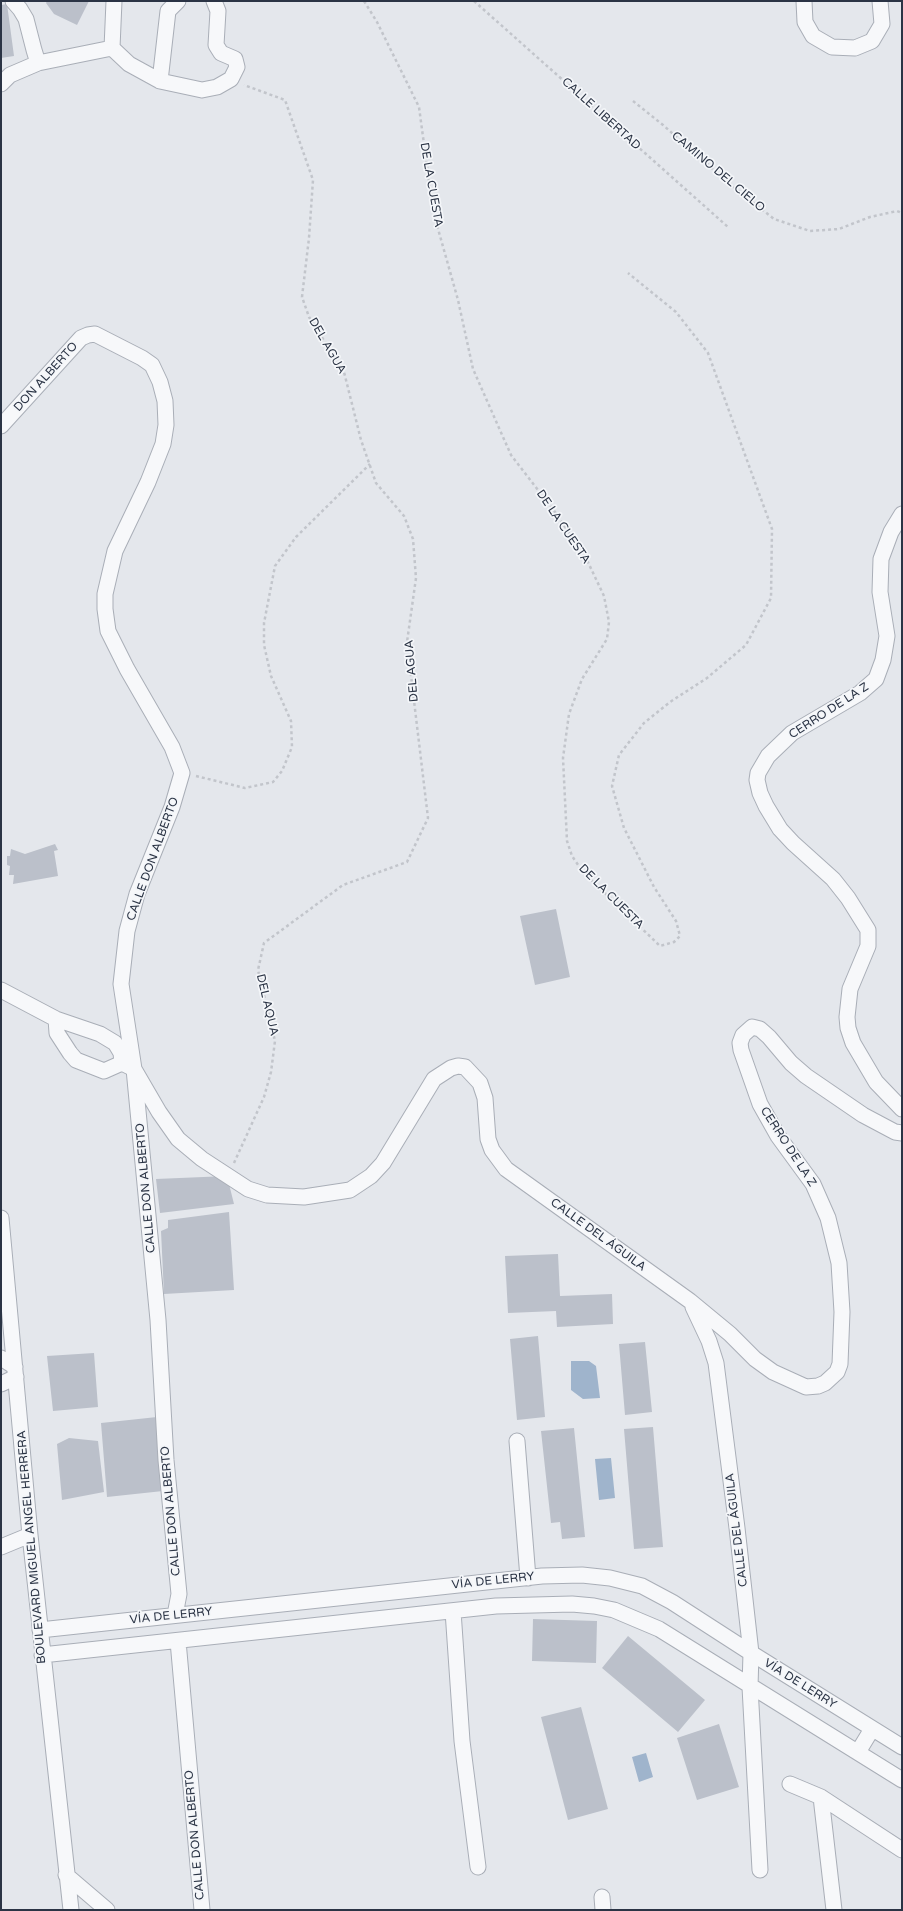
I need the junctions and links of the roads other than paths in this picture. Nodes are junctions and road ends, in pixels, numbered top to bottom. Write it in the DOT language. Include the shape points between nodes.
graph roads {
  1 [pos="13,1"];
  2 [pos="114,1"];
  3 [pos="178,1"];
  4 [pos="214,1"];
  5 [pos="804,1"];
  6 [pos="880,1"];
  7 [pos="112,48"];
  8 [pos="38,63"];
  9 [pos="160,81"];
  10 [pos="1,84"];
  11 [pos="1,426"];
  12 [pos="902,514"];
  13 [pos="182,773"];
  14 [pos="1,990"];
  15 [pos="56,1019"];
  16 [pos="128,1066"];
  17 [pos="902,1109"];
  18 [pos="902,1133"];
  19 [pos="1,1223"];
  20 [pos="690,1301"];
  21 [pos="1,1358"];
  22 [pos="16,1372"];
  23 [pos="1,1384"];
  24 [pos="517,1440"];
  25 [pos="30,1535"];
  26 [pos="1,1547"];
  27 [pos="528,1578"];
  28 [pos="494,1582"];
  29 [pos="496,1606"];
  30 [pos="453,1611"];
  31 [pos="175,1615"];
  32 [pos="40,1630"];
  33 [pos="178,1641"];
  34 [pos="751,1653"];
  35 [pos="42,1655"];
  36 [pos="750,1687"];
  37 [pos="872,1729"];
  38 [pos="902,1747"];
  39 [pos="858,1752"];
  40 [pos="902,1780"];
  41 [pos="790,1784"];
  42 [pos="821,1797"];
  43 [pos="902,1850"];
  44 [pos="478,1867"];
  45 [pos="760,1870"];
  46 [pos="66,1875"];
  47 [pos="71,1910"];
  48 [pos="107,1910"];
  49 [pos="202,1910"];
  50 [pos="834,1910"];
  1 -- 8 [label="street" via="26,19"];
  2 -- 7 [label="street"];
  3 -- 9 [label="street" via="168,11"];
  4 -- 9 [label="street" via="218,11 216,45 221,53 235,59 237,63 231,79 217,87 202,90"];
  5 -- 6 [label="street" via="805,22 813,36 832,47 855,48 872,41 882,24"];
  7 -- 8 [label="street"];
  7 -- 9 [label="street" via="129,64"];
  8 -- 10 [label="street" via="10,75"];
  11 -- 13 [label="street, DON ALBERTO" via="81,338 88,335 94,334 152,365 165,401 164,444 115,551 104,609 108,630 127,669 172,746"];
  12 -- 17 [label="street, CERRO DE LA Z" via="891,532 881,559 880,592 887,636 883,660 876,679 860,693 792,733 768,756 758,773 757,780 766,806 780,829 833,879 868,930 868,946 850,988 848,1028 853,1043 876,1082"];
  13 -- 16 [label="street, CALLE DON ALBERTO" via="172,807 137,894 127,931 121,984"];
  14 -- 15 [label="street, CALLE DEL ÁGUILA"];
  15 -- 16 [label="street, CALLE DEL ÁGUILA" via="100,1034 115,1043"];
  15 -- 16 [label="street" via="57,1033 76,1060 104,1071"];
  16 -- 20 [label="street, CALLE DEL ÁGUILA" via="178,1139 202,1159 248,1189 267,1195 304,1197 350,1190 371,1176 383,1163 434,1079 452,1068 466,1067 480,1083 486,1098 488,1139 492,1150 506,1169"];
  16 -- 31 [label="street, CALLE DON ALBERTO" via="158,1320 166,1460 179,1594"];
  18 -- 20 [label="street, CERRO DE LA Z" via="895,1132 863,1115 806,1076 760,1030 753,1027 746,1031 740,1043 760,1104 778,1136 813,1184 832,1234 839,1263 842,1312 842,1350 837,1372 825,1383 813,1387 806,1387 787,1379 755,1359 730,1334"];
  19 -- 22 [label="street, BOULEVARD MIGUEL ANGEL HERRERA"];
  20 -- 34 [label="street, CALLE DEL ÁGUILA" via="709,1341 716,1363"];
  21 -- 22 [label="street"];
  22 -- 23 [label="street"];
  22 -- 25 [label="street, BOULEVARD MIGUEL ANGEL HERRERA"];
  24 -- 27 [label="street"];
  25 -- 26 [label="street"];
  25 -- 32 [label="street, BOULEVARD MIGUEL ANGEL HERRERA"];
  27 -- 28 [label="street, VÍA DE LERRY"];
  27 -- 34 [label="street, VÍA DE LERRY" via="582,1575 632,1583 672,1602"];
  28 -- 29 [label="street"];
  28 -- 31 [label="street, VÍA DE LERRY"];
  29 -- 30 [label="street, VÍA DE LERRY"];
  29 -- 36 [label="street, VÍA DE LERRY" via="572,1604 614,1610 659,1629"];
  30 -- 33 [label="street, VÍA DE LERRY"];
  30 -- 44 [label="street" via="462,1741"];
  31 -- 32 [label="street, VÍA DE LERRY"];
  32 -- 35 [label="street, BOULEVARD MIGUEL ANGEL HERRERA"];
  33 -- 35 [label="street, VÍA DE LERRY"];
  33 -- 49 [label="street, CALLE DON ALBERTO"];
  34 -- 36 [label="street, CALLE DEL ÁGUILA"];
  34 -- 37 [label="street, VÍA DE LERRY"];
  35 -- 46 [label="street, BOULEVARD MIGUEL ANGEL HERRERA"];
  36 -- 39 [label="street, VÍA DE LERRY"];
  36 -- 45 [label="street, CALLE DEL ÁGUILA"];
  37 -- 38 [label="street, VÍA DE LERRY"];
  37 -- 39 [label="street"];
  39 -- 40 [label="street, VÍA DE LERRY"];
  41 -- 42 [label="street"];
  42 -- 43 [label="street"];
  42 -- 50 [label="street"];
  46 -- 47 [label="street, BOULEVARD MIGUEL ANGEL HERRERA"];
  46 -- 48 [label="street"];
}
